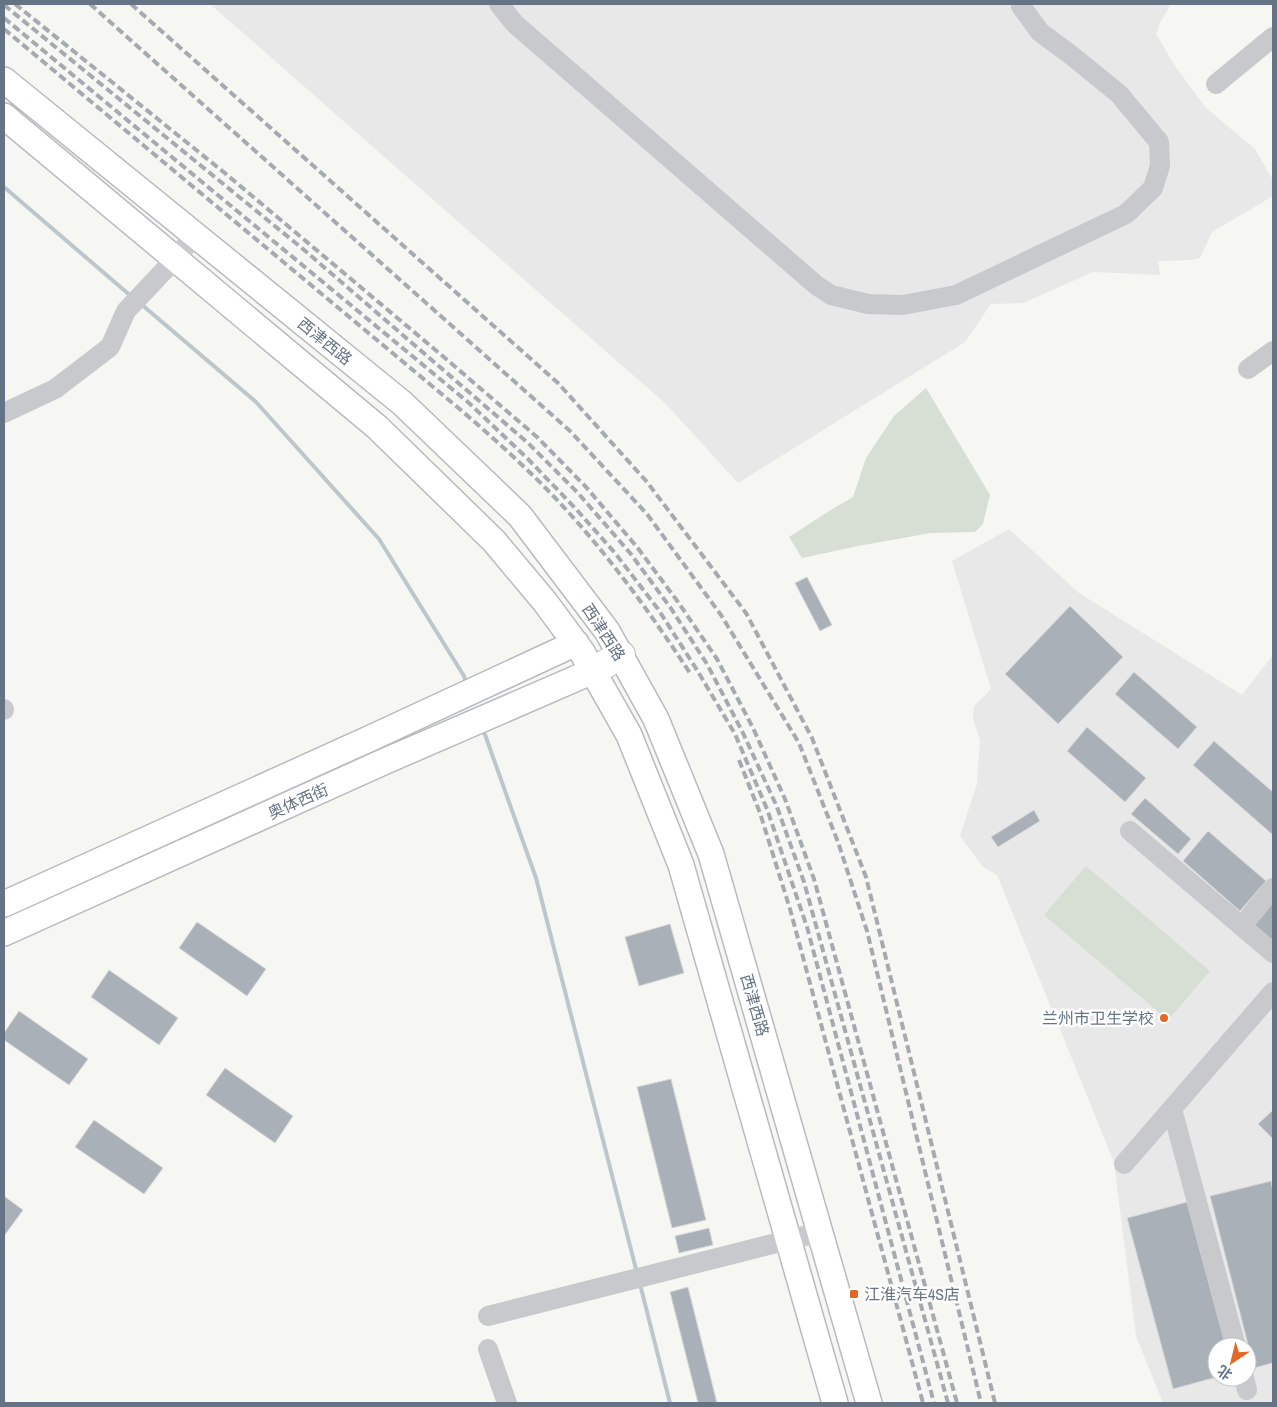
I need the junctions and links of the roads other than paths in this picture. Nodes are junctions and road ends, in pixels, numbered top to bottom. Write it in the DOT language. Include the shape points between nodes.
graph roads {
  1 [pos="499,4"];
  2 [pos="1022,4"];
  3 [pos="1273,37"];
  4 [pos="4,80"];
  5 [pos="1216,84"];
  6 [pos="4,116"];
  7 [pos="195,236"];
  8 [pos="175,259"];
  9 [pos="1273,350"];
  10 [pos="1248,369"];
  11 [pos="4,413"];
  12 [pos="576,643"];
  13 [pos="621,655"];
  14 [pos="593,671"];
  15 [pos="1130,831"];
  16 [pos="1273,888"];
  17 [pos="4,904"];
  18 [pos="1242,926"];
  19 [pos="4,933"];
  20 [pos="1273,953"];
  21 [pos="1273,992"];
  22 [pos="1172,1109"];
  23 [pos="1124,1164"];
  24 [pos="820,1232"];
  25 [pos="789,1241"];
  26 [pos="488,1316"];
  27 [pos="1233,1337"];
  28 [pos="488,1349"];
  29 [pos="507,1403"];
  30 [pos="835,1403"];
  31 [pos="869,1403"];
  1 -- 2 [label="street" via="515,24 816,285 831,295 868,304 903,305 956,295 1126,214 1154,188 1160,166 1159,142 1119,94 1040,32"];
  3 -- 5 [label="street"];
  4 -- 7 [label="main road, 西津西路"];
  6 -- 8 [label="main road, 西津西路"];
  7 -- 8 [label="street"];
  7 -- 13 [label="main road, 西津西路" via="402,403 520,516 607,631"];
  8 -- 11 [label="street" via="126,311 110,347 55,389"];
  8 -- 12 [label="main road, 西津西路" via="377,427 494,540"];
  9 -- 10 [label="street"];
  12 -- 14 [label="main road, 西津西路"];
  12 -- 17 [label="main road, 奥体西街"];
  13 -- 14 [label="highway"];
  13 -- 24 [label="main road, 西津西路" via="656,719 711,854"];
  14 -- 19 [label="main road, 奥体西街"];
  14 -- 25 [label="main road, 西津西路" via="629,735 681,865"];
  15 -- 18 [label="street"];
  16 -- 18 [label="street"];
  18 -- 20 [label="street"];
  21 -- 22 [label="street"];
  22 -- 23 [label="street"];
  22 -- 27 [label="street"];
  24 -- 25 [label="street"];
  24 -- 31 [label="main road, 西津西路"];
  25 -- 26 [label="street"];
  25 -- 30 [label="main road, 西津西路"];
  28 -- 29 [label="street"];
}
